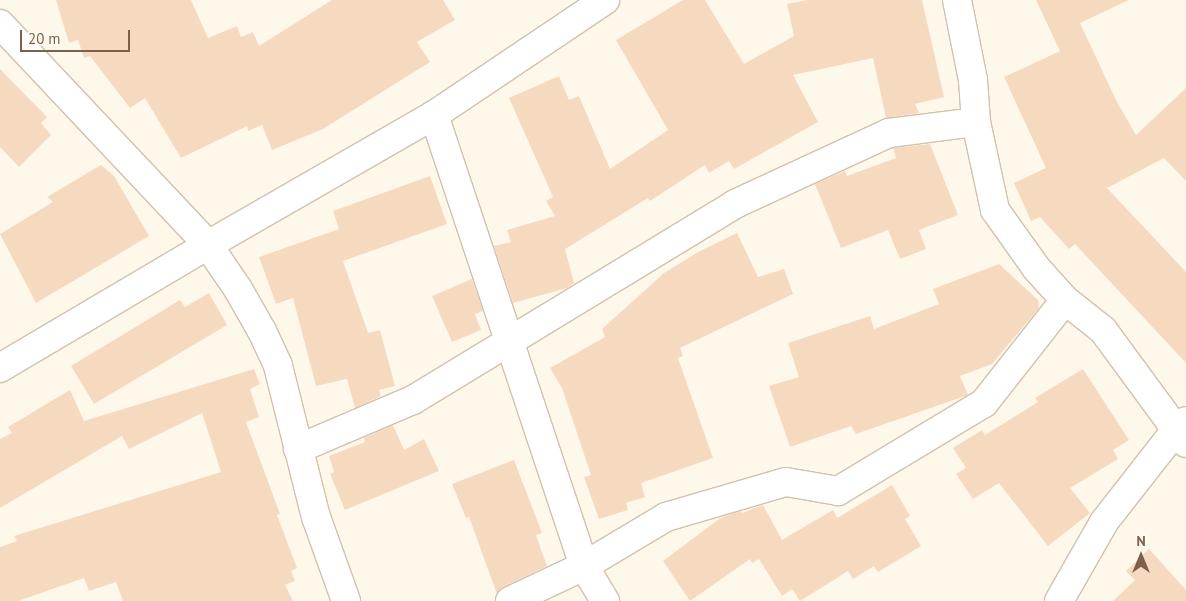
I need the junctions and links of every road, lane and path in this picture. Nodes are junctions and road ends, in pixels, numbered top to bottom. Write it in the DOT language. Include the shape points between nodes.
graph roads {
  1 [pos="957,0"];
  2 [pos="601,1"];
  3 [pos="0,24"];
  4 [pos="434,115"];
  5 [pos="976,122"];
  6 [pos="208,245"];
  7 [pos="1065,300"];
  8 [pos="510,342"];
  9 [pos="0,368"];
  10 [pos="1183,431"];
  11 [pos="298,449"];
  12 [pos="584,566"];
  13 [pos="346,601"];
  14 [pos="510,601"];
  15 [pos="604,601"];
  16 [pos="1059,601"];
  1 -- 5 [label="street" via="973,80"];
  2 -- 4 [label="street"];
  3 -- 6 [label="street"];
  4 -- 6 [label="street"];
  4 -- 8 [label="street"];
  5 -- 7 [label="street" via="995,210"];
  5 -- 8 [label="street" via="890,133 735,204"];
  6 -- 9 [label="street"];
  6 -- 11 [label="street" via="262,331 278,366"];
  7 -- 10 [label="street" via="1103,330"];
  7 -- 12 [label="street" via="984,403 838,491 786,482 666,517"];
  8 -- 11 [label="street" via="413,400"];
  8 -- 12 [label="street"];
  10 -- 16 [label="street" via="1104,522"];
  11 -- 13 [label="street" via="316,517"];
  12 -- 14 [label="street"];
  12 -- 15 [label="street"];
}
